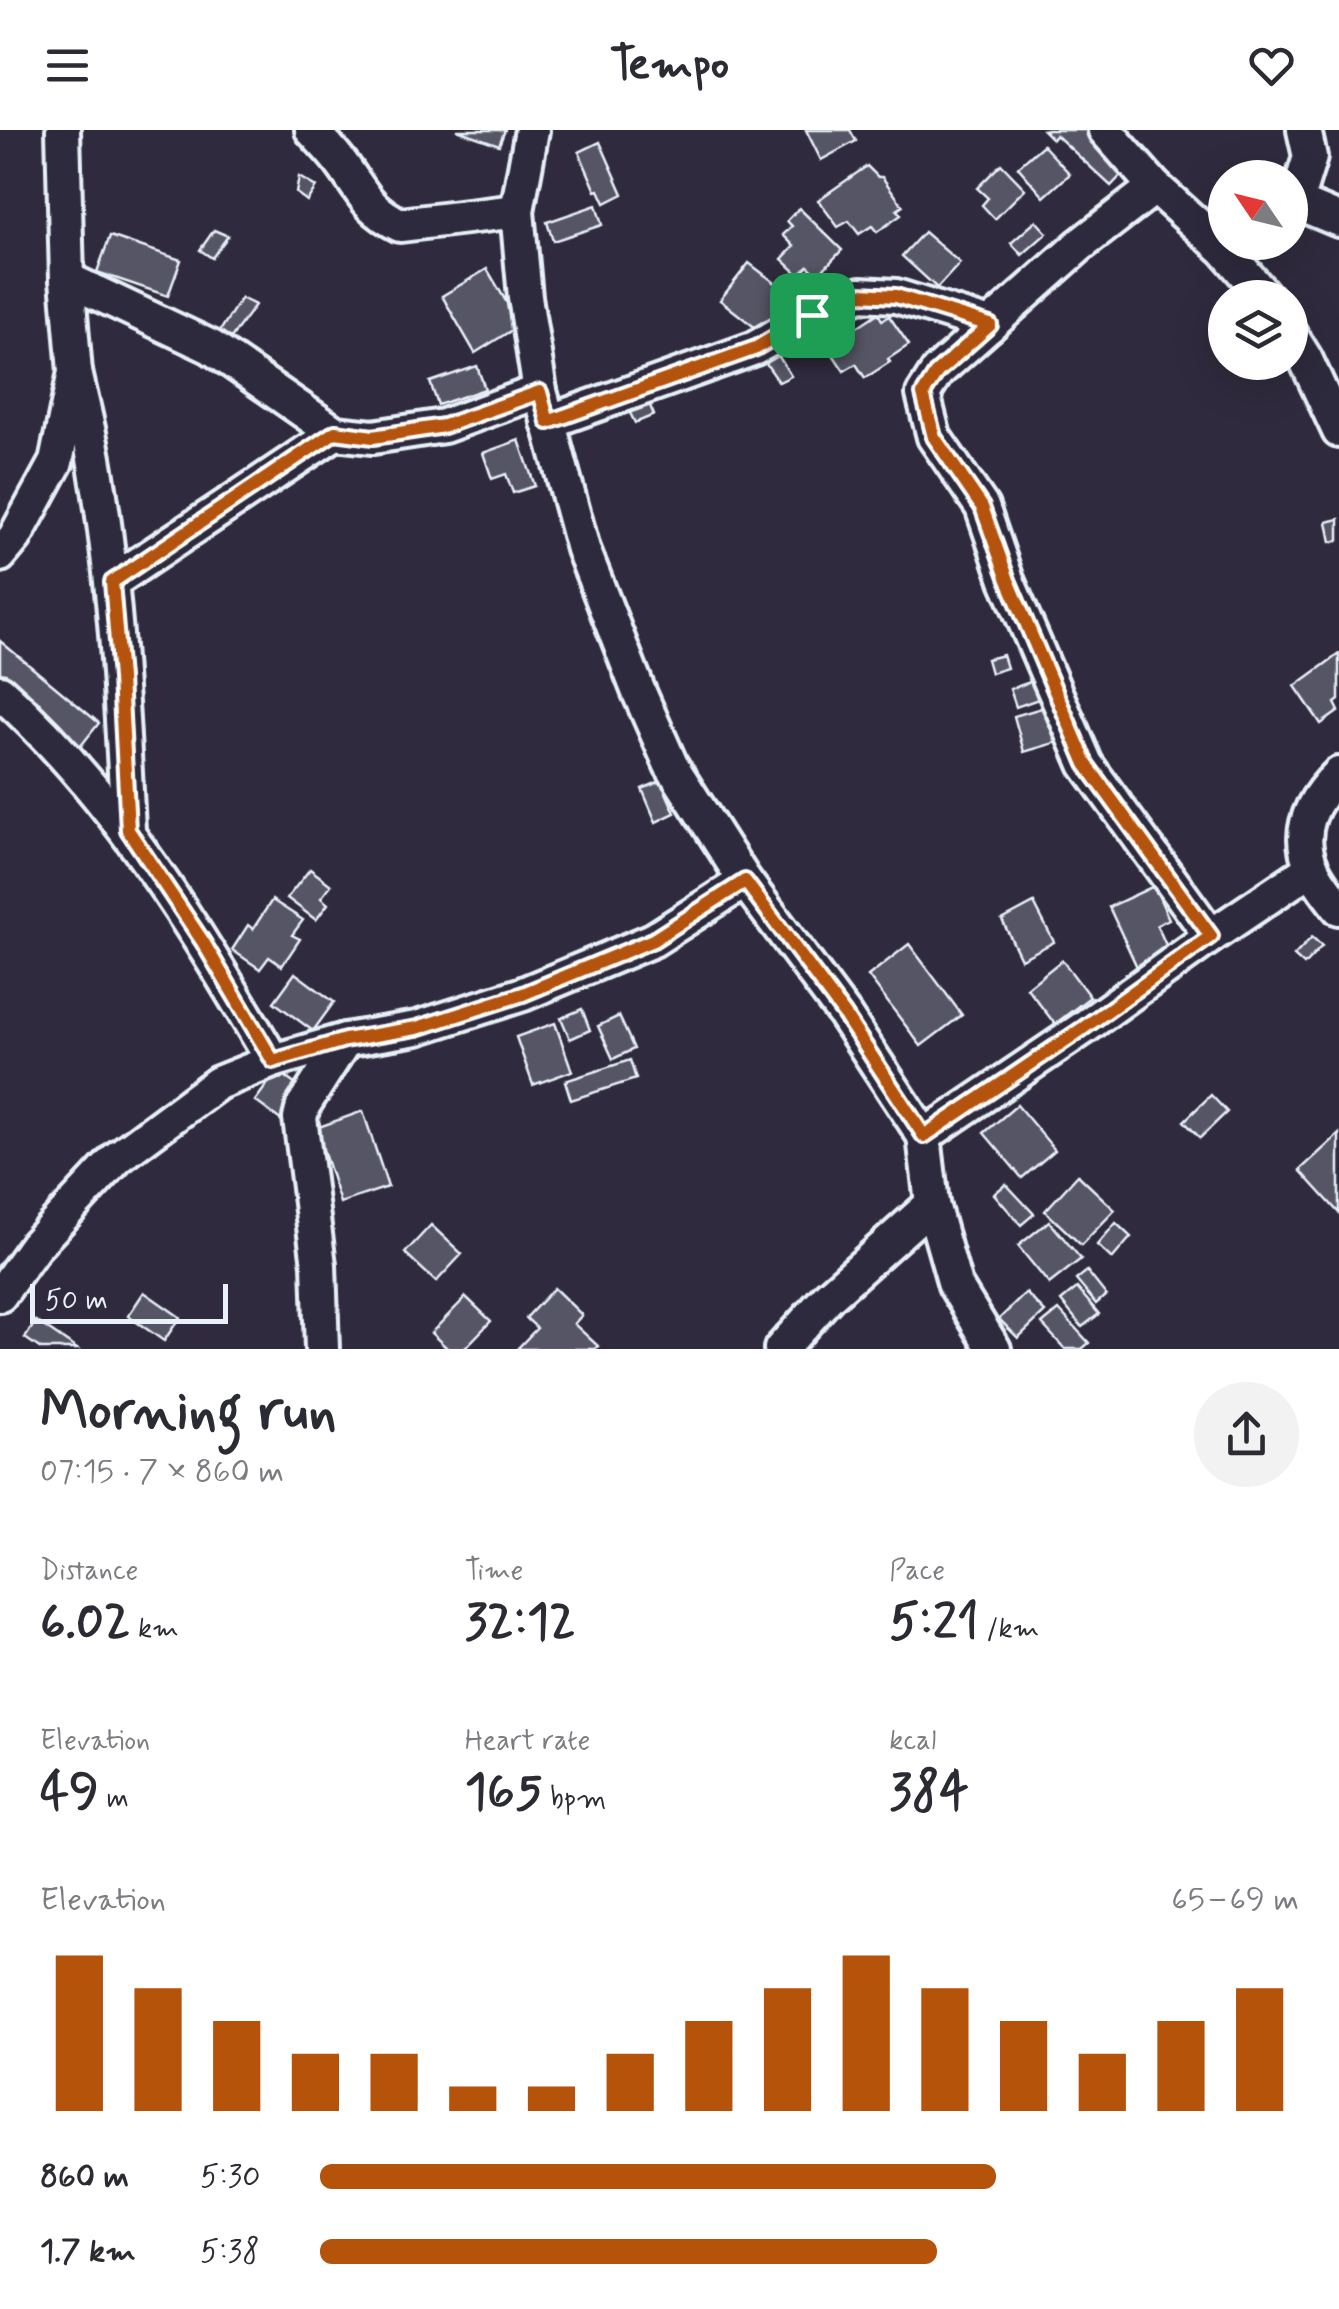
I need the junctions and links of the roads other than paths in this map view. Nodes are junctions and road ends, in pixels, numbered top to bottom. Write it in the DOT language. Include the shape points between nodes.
graph roads {
  1 [pos="63,130"];
  2 [pos="312,130"];
  3 [pos="532,130"];
  4 [pos="1105,130"];
  5 [pos="1304,130"];
  6 [pos="1308,163"];
  7 [pos="1156,187"];
  8 [pos="1308,210"];
  9 [pos="517,211"];
  10 [pos="1339,220"];
  11 [pos="1208,226"];
  12 [pos="68,279"];
  13 [pos="990,325"];
  14 [pos="1308,364"];
  15 [pos="75,372"];
  16 [pos="544,406"];
  17 [pos="1339,431"];
  18 [pos="335,432"];
  19 [pos="0,555"];
  20 [pos="112,582"];
  21 [pos="0,692"];
  22 [pos="1339,774"];
  23 [pos="128,830"];
  24 [pos="1312,868"];
  25 [pos="745,881"];
  26 [pos="1339,908"];
  27 [pos="1211,936"];
  28 [pos="345,1040"];
  29 [pos="273,1061"];
  30 [pos="924,1136"];
  31 [pos="932,1204"];
  32 [pos="0,1294"];
  33 [pos="322,1349"];
  34 [pos="781,1349"];
  35 [pos="994,1349"];
  1 -- 12 [label="street"];
  2 -- 9 [label="street" via="361,195 400,225"];
  3 -- 9 [label="street"];
  4 -- 7 [label="street"];
  5 -- 6 [label="street"];
  7 -- 11 [label="street"];
  7 -- 13 [label="street"];
  8 -- 10 [label="street"];
  9 -- 16 [label="street"];
  12 -- 15 [label="street"];
  12 -- 18 [label="street" via="210,347"];
  13 -- 16 [label="street" via="896,296 860,294 756,348"];
  13 -- 27 [label="street" via="937,372 923,394 934,437 982,507 1086,764"];
  14 -- 17 [label="street"];
  15 -- 19 [label="street" via="56,462"];
  15 -- 20 [label="street"];
  16 -- 18 [label="street" via="373,437"];
  16 -- 25 [label="street" via="583,549 638,690 671,766"];
  18 -- 20 [label="street"];
  20 -- 23 [label="street"];
  21 -- 23 [label="street"];
  22 -- 24 [label="street" via="1309,812 1304,839"];
  23 -- 29 [label="street"];
  24 -- 26 [label="street"];
  24 -- 27 [label="street"];
  25 -- 28 [label="street" via="653,940 523,994 417,1028"];
  25 -- 30 [label="street"];
  27 -- 30 [label="street"];
  28 -- 29 [label="street"];
  28 -- 33 [label="street" via="300,1118"];
  29 -- 32 [label="street" via="218,1084 117,1158"];
  30 -- 31 [label="street"];
  31 -- 34 [label="street" via="828,1296"];
  31 -- 35 [label="street" via="955,1285"];
}
